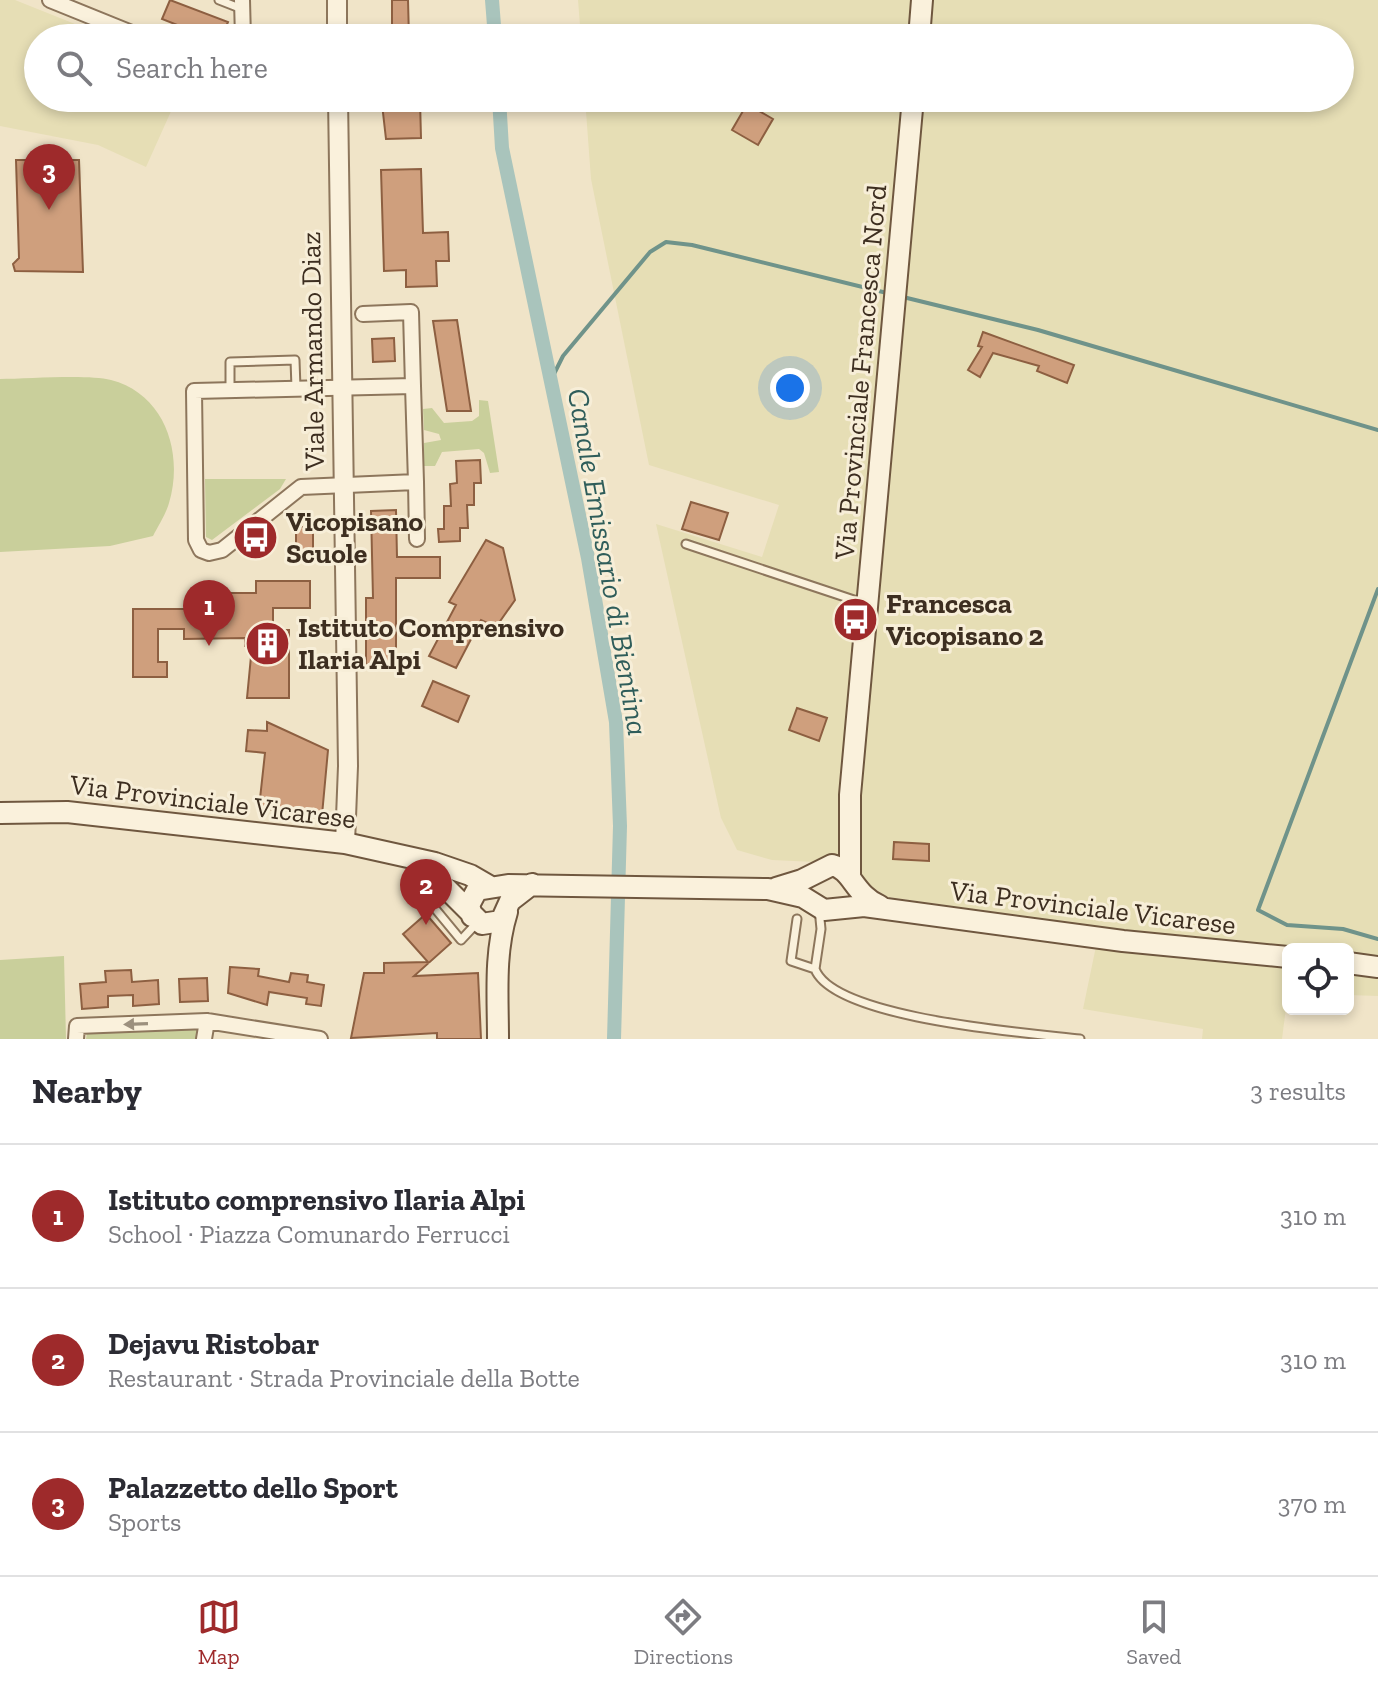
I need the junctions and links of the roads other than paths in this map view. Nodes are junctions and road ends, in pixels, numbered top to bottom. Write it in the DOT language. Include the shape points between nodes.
graph roads {
  1 [pos="50,0"];
  2 [pos="219,0"];
  3 [pos="337,0"];
  4 [pos="922,0"];
  5 [pos="242,4"];
  6 [pos="109,24"];
  7 [pos="243,24"];
  8 [pos="337,24"];
  9 [pos="920,24"];
  10 [pos="338,112"];
  11 [pos="912,112"];
  12 [pos="363,314"];
  13 [pos="413,386"];
  14 [pos="341,387"];
  15 [pos="296,388"];
  16 [pos="230,390"];
  17 [pos="416,482"];
  18 [pos="342,484"];
  19 [pos="417,539"];
  20 [pos="686,544"];
  21 [pos="868,605"];
  22 [pos="850,795"];
  23 [pos="0,813"];
  24 [pos="345,843"];
  25 [pos="418,860"];
  26 [pos="818,870"];
  27 [pos="852,881"];
  28 [pos="538,884"];
  29 [pos="492,887"];
  30 [pos="768,889"];
  31 [pos="827,906"];
  32 [pos="507,909"];
  33 [pos="891,910"];
  34 [pos="475,919"];
  35 [pos="797,919"];
  36 [pos="819,944"];
  37 [pos="1282,956"];
  38 [pos="1354,964"];
  39 [pos="1378,967"];
  40 [pos="815,969"];
  41 [pos="496,976"];
  42 [pos="207,1021"];
  43 [pos="76,1039"];
  44 [pos="204,1039"];
  45 [pos="320,1039"];
  46 [pos="498,1039"];
  47 [pos="1080,1039"];
  1 -- 6 [label="street"];
  2 -- 5 [label="lane"];
  3 -- 8 [label="street"];
  4 -- 9 [label="main road"];
  5 -- 7 [label="street"];
  10 -- 14 [label="street, Viale Armando Diaz"];
  11 -- 21 [label="main road, Via Provinciale Francesca Nord"];
  12 -- 13 [label="street" via="411,312"];
  13 -- 14 [label="street"];
  13 -- 17 [label="street"];
  14 -- 15 [label="street"];
  14 -- 18 [label="street, Viale Armando Diaz"];
  15 -- 16 [label="street"];
  15 -- 16 [label="lane" via="295,360 230,362"];
  16 -- 18 [label="street" via="194,391 196,540 201,550 222,550 301,487"];
  17 -- 18 [label="street"];
  17 -- 19 [label="street"];
  18 -- 24 [label="street, Viale Armando Diaz"];
  20 -- 21 [label="lane"];
  21 -- 22 [label="main road, Via Provinciale Francesca Nord"];
  22 -- 26 [label="main road" via="842,829"];
  22 -- 27 [label="main road"];
  23 -- 24 [label="main road, Via Provinciale Vicarese" via="67,812"];
  24 -- 25 [label="main road, Via Provinciale Vicarese"];
  25 -- 29 [label="main road, Via Provinciale Vicarese" via="460,871"];
  25 -- 34 [label="main road"];
  26 -- 27 [label="main road, Via Provinciale Vicarese" via="839,867"];
  26 -- 30 [label="main road, Via Provinciale Vicarese" via="793,884"];
  26 -- 31 [label="main road" via="808,886"];
  27 -- 31 [label="main road" via="850,901"];
  27 -- 33 [label="main road, Via Provinciale Vicarese" via="871,902"];
  28 -- 29 [label="main road, Via Provinciale Vicarese"];
  28 -- 30 [label="main road, Via Provinciale Vicarese"];
  28 -- 32 [label="main road" via="517,893"];
  29 -- 32 [label="main road" via="504,894"];
  29 -- 34 [label="main road" via="477,890 470,899"];
  30 -- 31 [label="main road, Via Provinciale Vicarese"];
  31 -- 33 [label="main road, Via Provinciale Vicarese"];
  31 -- 36 [label="lane"];
  31 -- 36 [label="lane"];
  32 -- 34 [label="main road" via="492,925"];
  32 -- 41 [label="main road"];
  33 -- 37 [label="main road, Via Provinciale Vicarese"];
  34 -- 41 [label="main road"];
  35 -- 40 [label="lane" via="791,961"];
  36 -- 40 [label="lane"];
  38 -- 39 [label="main road"];
  40 -- 47 [label="lane" via="829,988 896,1013"];
  41 -- 46 [label="main road"];
  42 -- 43 [label="street, one-way" via="77,1026"];
  42 -- 44 [label="street"];
  42 -- 45 [label="street"];
}
